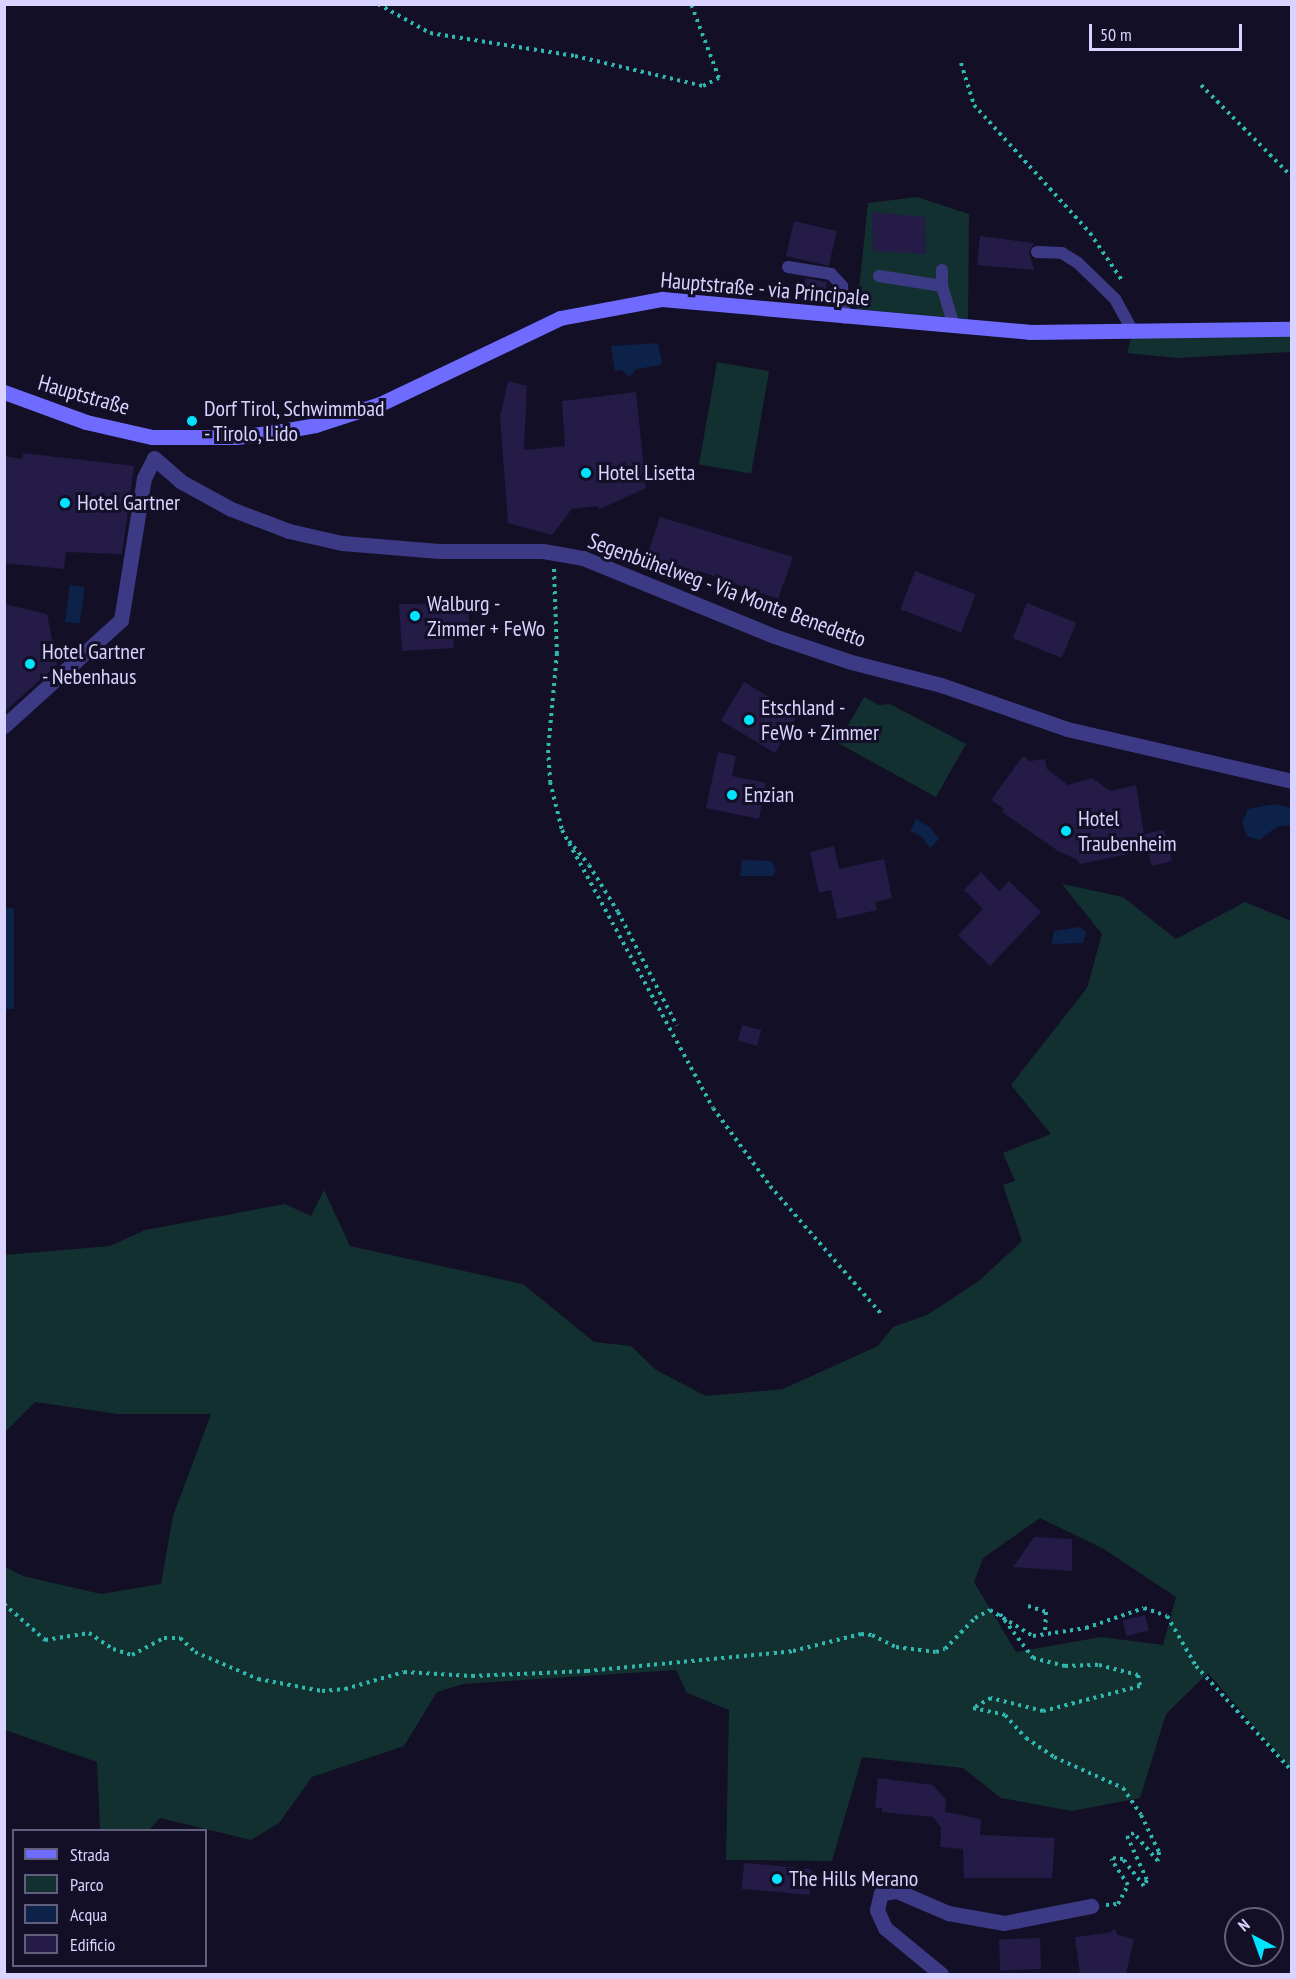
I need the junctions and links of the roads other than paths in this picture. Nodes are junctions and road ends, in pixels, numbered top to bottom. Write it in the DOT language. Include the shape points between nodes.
graph roads {
  1 [pos="1037,252"];
  2 [pos="788,267"];
  3 [pos="942,270"];
  4 [pos="879,276"];
  5 [pos="942,285"];
  6 [pos="845,318"];
  7 [pos="954,326"];
  8 [pos="1292,329"];
  9 [pos="1133,331"];
  10 [pos="4,392"];
  11 [pos="152,437"];
  12 [pos="154,458"];
  13 [pos="4,726"];
  14 [pos="1292,781"];
  15 [pos="1091,1906"];
  16 [pos="941,1974"];
  1 -- 9 [label="lane" via="1062,253 1078,263 1115,298"];
  2 -- 6 [label="lane" via="831,274 842,286"];
  3 -- 5 [label="lane"];
  4 -- 5 [label="lane"];
  5 -- 7 [label="lane"];
  6 -- 7 [label="street, Hauptstraße - via Principale"];
  6 -- 11 [label="street, Hauptstraße - via Principale" via="662,299 604,308 560,318 380,404 315,425 237,437"];
  7 -- 9 [label="street, Hauptstraße - via Principale" via="1029,332"];
  8 -- 9 [label="street, Hauptstraße - via Principale"];
  10 -- 11 [label="street, Hauptstraße" via="86,422"];
  11 -- 12 [label="street"];
  12 -- 13 [label="street" via="146,467 121,620"];
  12 -- 14 [label="street, Segenbühelweg - Via Monte Benedetto" via="180,481 231,509 289,531 342,543 553,553 583,558 774,636 851,662 941,685 1067,729"];
  15 -- 16 [label="street" via="1004,1923 948,1913 897,1891 881,1893 877,1910 885,1928"];
}
